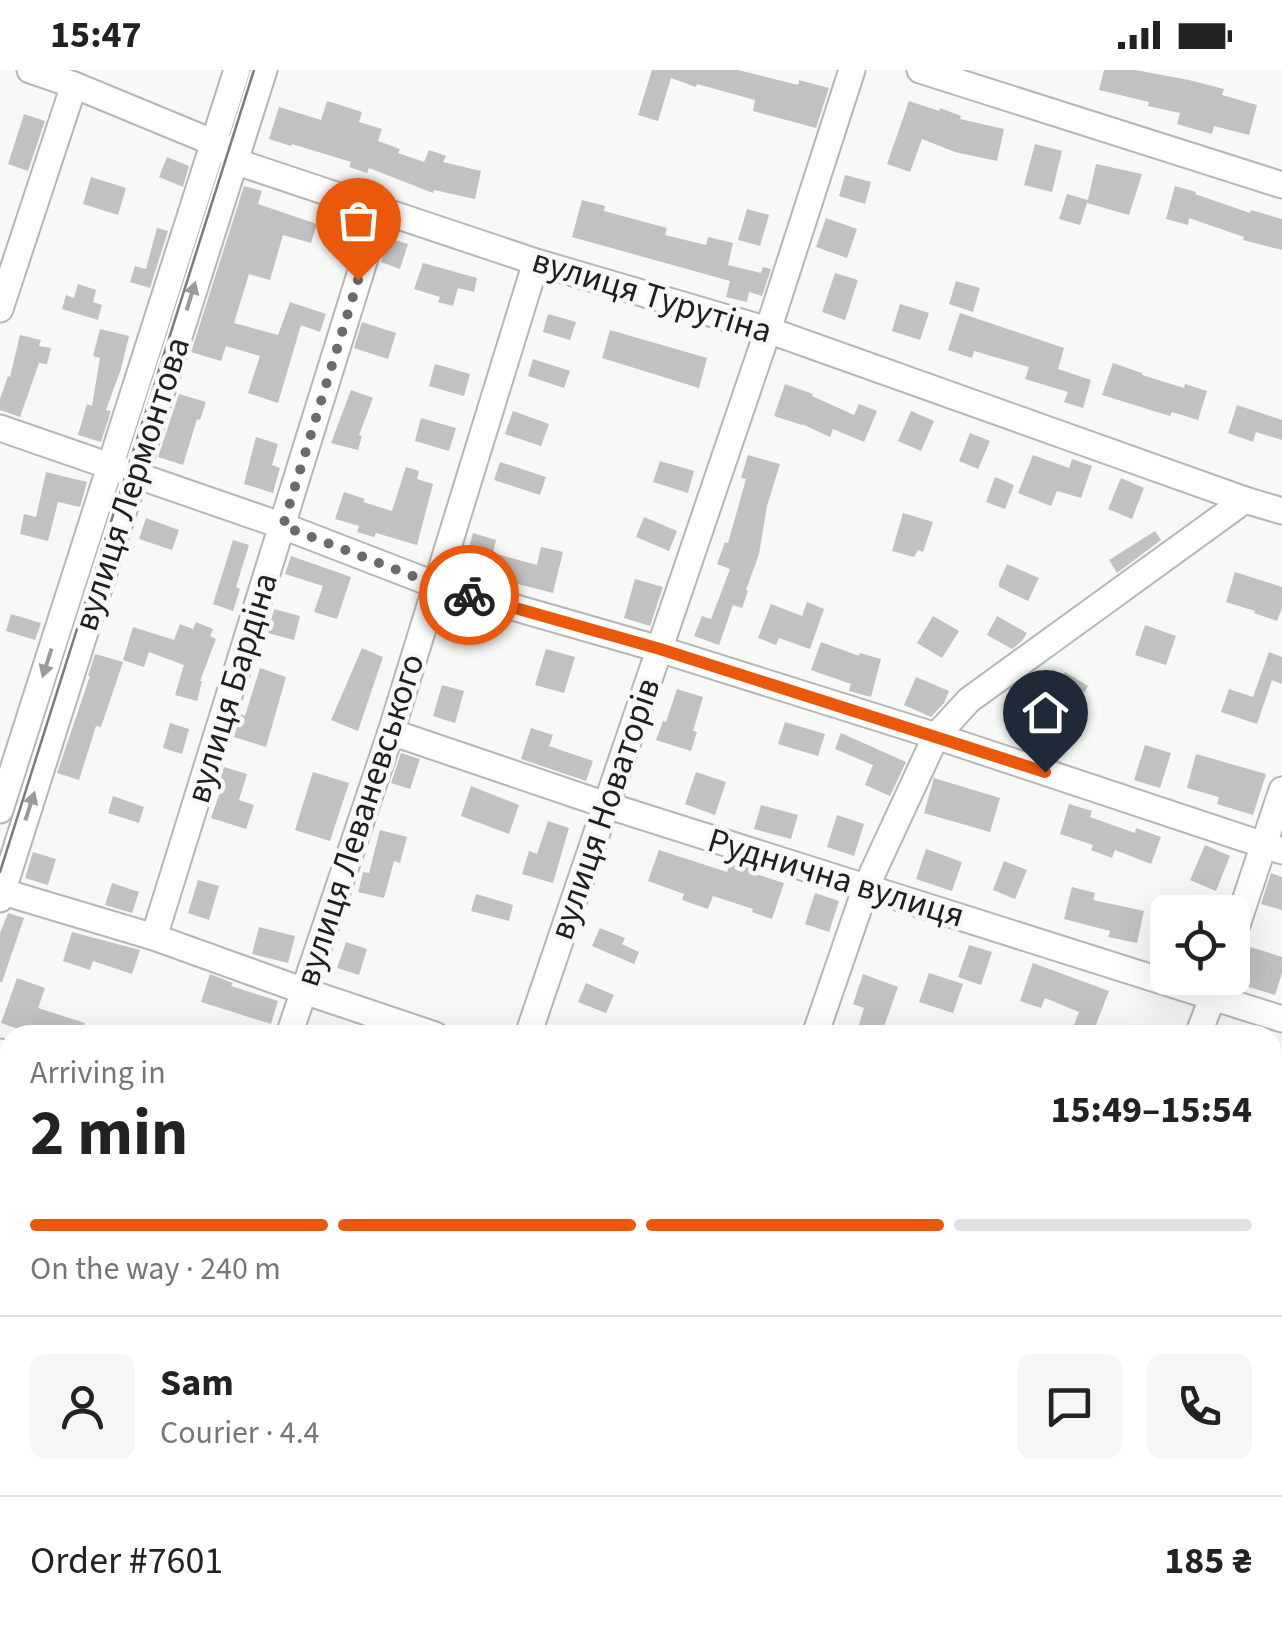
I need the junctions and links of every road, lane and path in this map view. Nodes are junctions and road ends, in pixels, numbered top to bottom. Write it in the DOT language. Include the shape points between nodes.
graph roads {
  1 [pos="30,70"];
  2 [pos="238,70"];
  3 [pos="264,70"];
  4 [pos="852,70"];
  5 [pos="920,70"];
  6 [pos="74,85"];
  7 [pos="214,142"];
  8 [pos="234,161"];
  9 [pos="1282,185"];
  10 [pos="380,210"];
  11 [pos="536,262"];
  12 [pos="0,309"];
  13 [pos="768,330"];
  14 [pos="0,428"];
  15 [pos="110,466"];
  16 [pos="135,475"];
  17 [pos="1244,500"];
  18 [pos="1282,511"];
  19 [pos="283,526"];
  20 [pos="436,585"];
  21 [pos="660,649"];
  22 [pos="391,732"];
  23 [pos="936,736"];
  24 [pos="1282,790"];
  25 [pos="606,806"];
  26 [pos="0,810"];
  27 [pos="1273,848"];
  28 [pos="866,887"];
  29 [pos="1,894"];
  30 [pos="1250,900"];
  31 [pos="154,937"];
  32 [pos="1150,969"];
  33 [pos="304,991"];
  34 [pos="1214,995"];
  35 [pos="1232,995"];
  36 [pos="1282,1019"];
  37 [pos="292,1025"];
  38 [pos="405,1025"];
  39 [pos="531,1025"];
  40 [pos="818,1025"];
  41 [pos="1202,1025"];
  1 -- 6 [label="street, вулиця Турутіна"];
  2 -- 7 [label="street, вулиця Лермонтова"];
  3 -- 8 [label="street, вулиця Лермонтова"];
  4 -- 13 [label="street, вулиця Новаторів"];
  5 -- 9 [label="street"];
  6 -- 7 [label="street, вулиця Турутіна"];
  6 -- 12 [label="street"];
  7 -- 8 [label="street, вулиця Турутіна" via="229,148"];
  7 -- 15 [label="street, вулиця Лермонтова"];
  8 -- 10 [label="street, вулиця Турутіна"];
  16 -- 8 [label="street, вулиця Лермонтова, one-way"];
  10 -- 11 [label="street, вулиця Турутіна"];
  10 -- 19 [label="street, вулиця Бардіна"];
  11 -- 13 [label="street, вулиця Турутіна"];
  11 -- 20 [label="street, вулиця Леваневського"];
  13 -- 17 [label="street, вулиця Турутіна"];
  13 -- 21 [label="street, вулиця Новаторів"];
  14 -- 15 [label="street"];
  15 -- 16 [label="street"];
  15 -- 26 [label="street, вулиця Лермонтова, one-way"];
  16 -- 19 [label="street"];
  29 -- 16 [label="street, вулиця Лермонтова, one-way"];
  17 -- 18 [label="street, вулиця Турутіна"];
  17 -- 23 [label="street" via="969,700"];
  19 -- 20 [label="street"];
  19 -- 31 [label="street, вулиця Бардіна"];
  20 -- 21 [label="street"];
  20 -- 22 [label="street, вулиця Леваневського"];
  21 -- 23 [label="street"];
  21 -- 25 [label="street, вулиця Новаторів"];
  22 -- 25 [label="street, Руднична вулиця"];
  22 -- 33 [label="street, вулиця Леваневського"];
  23 -- 27 [label="street"];
  23 -- 28 [label="street"];
  24 -- 27 [label="street"];
  25 -- 28 [label="street, Руднична вулиця"];
  25 -- 39 [label="street, вулиця Новаторів"];
  27 -- 30 [label="street"];
  28 -- 32 [label="street, Руднична вулиця"];
  28 -- 40 [label="street"];
  29 -- 31 [label="street"];
  31 -- 33 [label="street"];
  33 -- 37 [label="street, вулиця Леваневського"];
  33 -- 38 [label="street"];
  34 -- 41 [label="street"];
  35 -- 36 [label="street, Руднична вулиця"];
}
